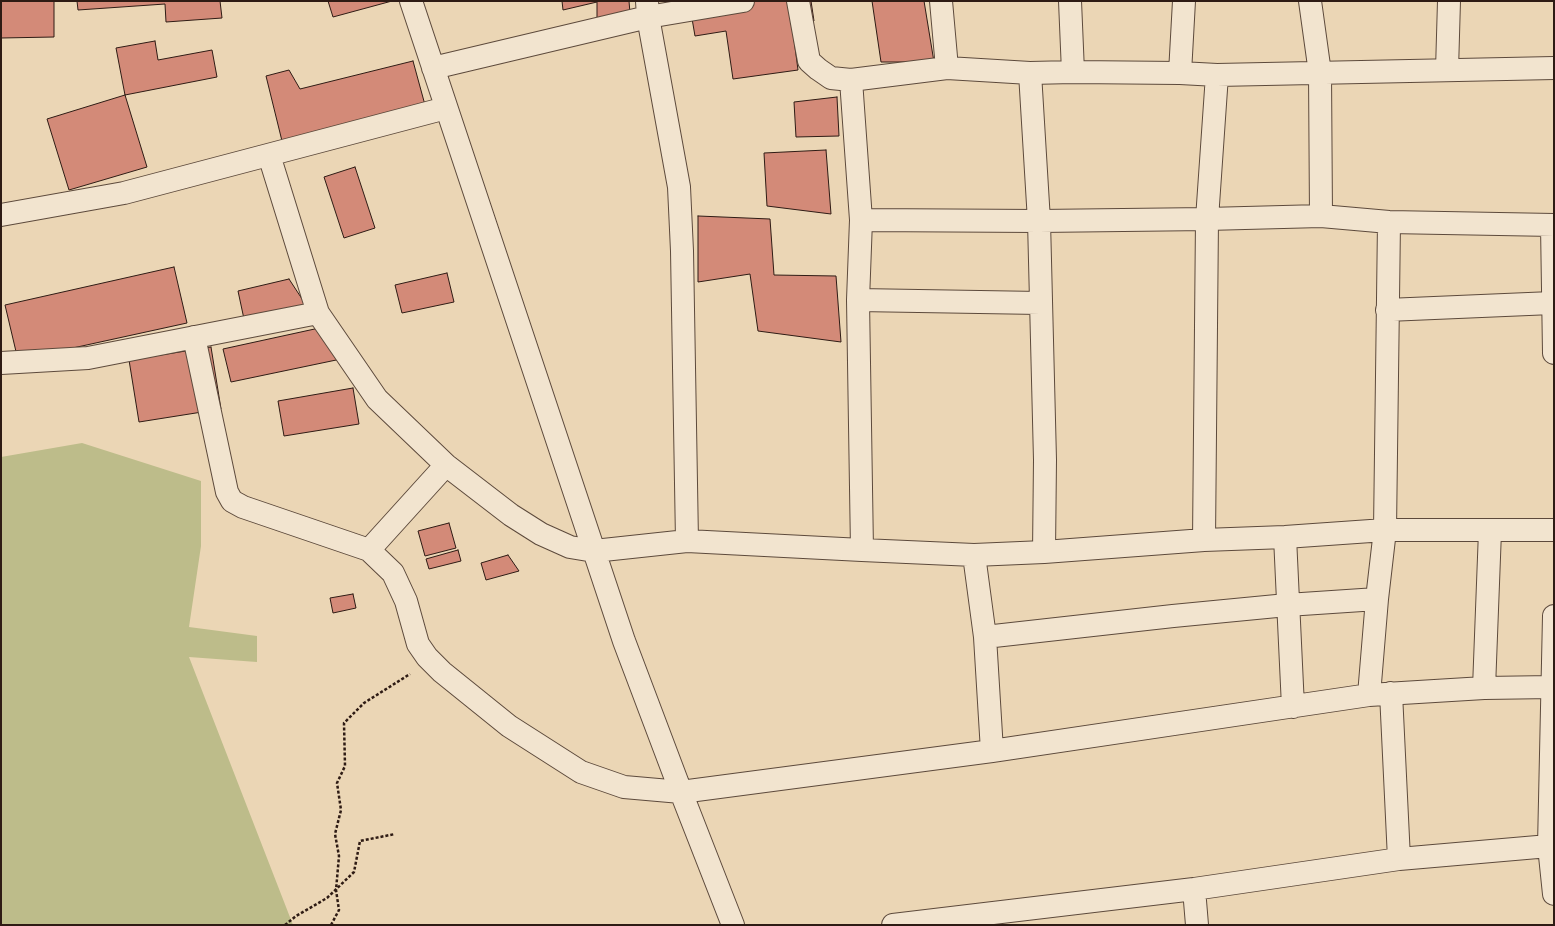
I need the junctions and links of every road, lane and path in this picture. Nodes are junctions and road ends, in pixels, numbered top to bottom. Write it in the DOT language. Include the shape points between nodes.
graph roads {
  1 [pos="411,1"];
  2 [pos="743,1"];
  3 [pos="798,1"];
  4 [pos="941,1"];
  5 [pos="1070,1"];
  6 [pos="1184,1"];
  7 [pos="1310,1"];
  8 [pos="1449,1"];
  9 [pos="648,9"];
  10 [pos="433,68"];
  11 [pos="947,68"];
  12 [pos="1554,68"];
  13 [pos="1446,70"];
  14 [pos="1073,72"];
  15 [pos="1030,73"];
  16 [pos="1180,73"];
  17 [pos="1320,73"];
  18 [pos="1217,75"];
  19 [pos="851,80"];
  20 [pos="446,108"];
  21 [pos="270,155"];
  22 [pos="1,215"];
  23 [pos="1321,216"];
  24 [pos="1207,219"];
  25 [pos="860,220"];
  26 [pos="1039,221"];
  27 [pos="1389,222"];
  28 [pos="1553,225"];
  29 [pos="858,300"];
  30 [pos="1040,303"];
  31 [pos="1552,303"];
  32 [pos="1387,310"];
  33 [pos="318,313"];
  34 [pos="194,337"];
  35 [pos="1554,353"];
  36 [pos="1,364"];
  37 [pos="446,465"];
  38 [pos="1385,530"];
  39 [pos="1490,530"];
  40 [pos="1554,530"];
  41 [pos="1285,537"];
  42 [pos="1204,540"];
  43 [pos="687,541"];
  44 [pos="369,550"];
  45 [pos="862,550"];
  46 [pos="594,551"];
  47 [pos="1044,552"];
  48 [pos="974,555"];
  49 [pos="1377,599"];
  50 [pos="1287,605"];
  51 [pos="1554,616"];
  52 [pos="985,637"];
  53 [pos="431,662"];
  54 [pos="1552,687"];
  55 [pos="1484,688"];
  56 [pos="1391,693"];
  57 [pos="1369,695"];
  58 [pos="1293,707"];
  59 [pos="992,751"];
  60 [pos="681,792"];
  61 [pos="395,834"];
  62 [pos="1549,846"];
  63 [pos="1399,859"];
  64 [pos="1194,889"];
  65 [pos="336,890"];
  66 [pos="1554,894"];
  67 [pos="285,925"];
  68 [pos="331,925"];
  69 [pos="733,925"];
  70 [pos="893,925"];
  71 [pos="1197,925"];
  1 -- 10 [label="street"];
  2 -- 9 [label="street"];
  3 -- 19 [label="street" via="809,60 831,78"];
  4 -- 11 [label="street"];
  5 -- 14 [label="street"];
  6 -- 16 [label="street"];
  7 -- 17 [label="street"];
  8 -- 13 [label="street"];
  9 -- 10 [label="street"];
  9 -- 43 [label="street" via="679,187"];
  10 -- 20 [label="street"];
  11 -- 15 [label="street"];
  11 -- 19 [label="street"];
  12 -- 13 [label="street"];
  13 -- 17 [label="street"];
  14 -- 15 [label="street"];
  14 -- 16 [label="street"];
  15 -- 26 [label="street"];
  16 -- 18 [label="street"];
  17 -- 18 [label="street"];
  17 -- 23 [label="street"];
  18 -- 24 [label="street"];
  19 -- 25 [label="street"];
  20 -- 21 [label="street"];
  20 -- 46 [label="street"];
  21 -- 22 [label="street" via="124,193"];
  21 -- 33 [label="street"];
  23 -- 24 [label="street"];
  23 -- 27 [label="street"];
  24 -- 26 [label="street"];
  24 -- 42 [label="street"];
  25 -- 26 [label="street"];
  25 -- 29 [label="street"];
  26 -- 30 [label="street"];
  27 -- 28 [label="street"];
  27 -- 32 [label="street"];
  28 -- 31 [label="street"];
  29 -- 30 [label="street"];
  29 -- 45 [label="street"];
  30 -- 47 [label="street" via="1045,460"];
  31 -- 32 [label="street"];
  31 -- 35 [label="street"];
  32 -- 38 [label="street"];
  33 -- 34 [label="street"];
  33 -- 37 [label="street" via="377,399"];
  34 -- 36 [label="street" via="88,358"];
  34 -- 44 [label="street" via="227,492 232,501"];
  37 -- 44 [label="street"];
  37 -- 46 [label="street" via="511,515 541,534 570,547"];
  38 -- 39 [label="street"];
  38 -- 41 [label="street"];
  38 -- 49 [label="street"];
  39 -- 40 [label="street"];
  39 -- 55 [label="street"];
  41 -- 42 [label="street"];
  41 -- 50 [label="street"];
  42 -- 47 [label="street"];
  43 -- 45 [label="street"];
  43 -- 46 [label="street"];
  44 -- 53 [label="street" via="394,573 406,601 418,644"];
  45 -- 48 [label="street"];
  46 -- 60 [label="street" via="624,641"];
  47 -- 48 [label="street"];
  48 -- 52 [label="street"];
  49 -- 50 [label="street"];
  49 -- 57 [label="street"];
  50 -- 52 [label="street"];
  50 -- 58 [label="street"];
  51 -- 54 [label="street"];
  52 -- 59 [label="street"];
  53 -- 60 [label="street" via="509,726 581,772 624,787"];
  53 -- 65 [label="path" via="364,703 344,723 345,766 337,783 341,810 335,834 339,856"];
  54 -- 55 [label="street"];
  54 -- 62 [label="street"];
  55 -- 56 [label="street"];
  56 -- 57 [label="street"];
  56 -- 63 [label="street"];
  57 -- 58 [label="street"];
  58 -- 59 [label="street"];
  59 -- 60 [label="street"];
  60 -- 69 [label="street"];
  61 -- 65 [label="path" via="360,841 354,872"];
  62 -- 63 [label="street"];
  62 -- 66 [label="street"];
  63 -- 64 [label="street"];
  64 -- 70 [label="street"];
  64 -- 71 [label="street"];
  65 -- 67 [label="path" via="328,898"];
  65 -- 68 [label="path" via="339,910"];
}
